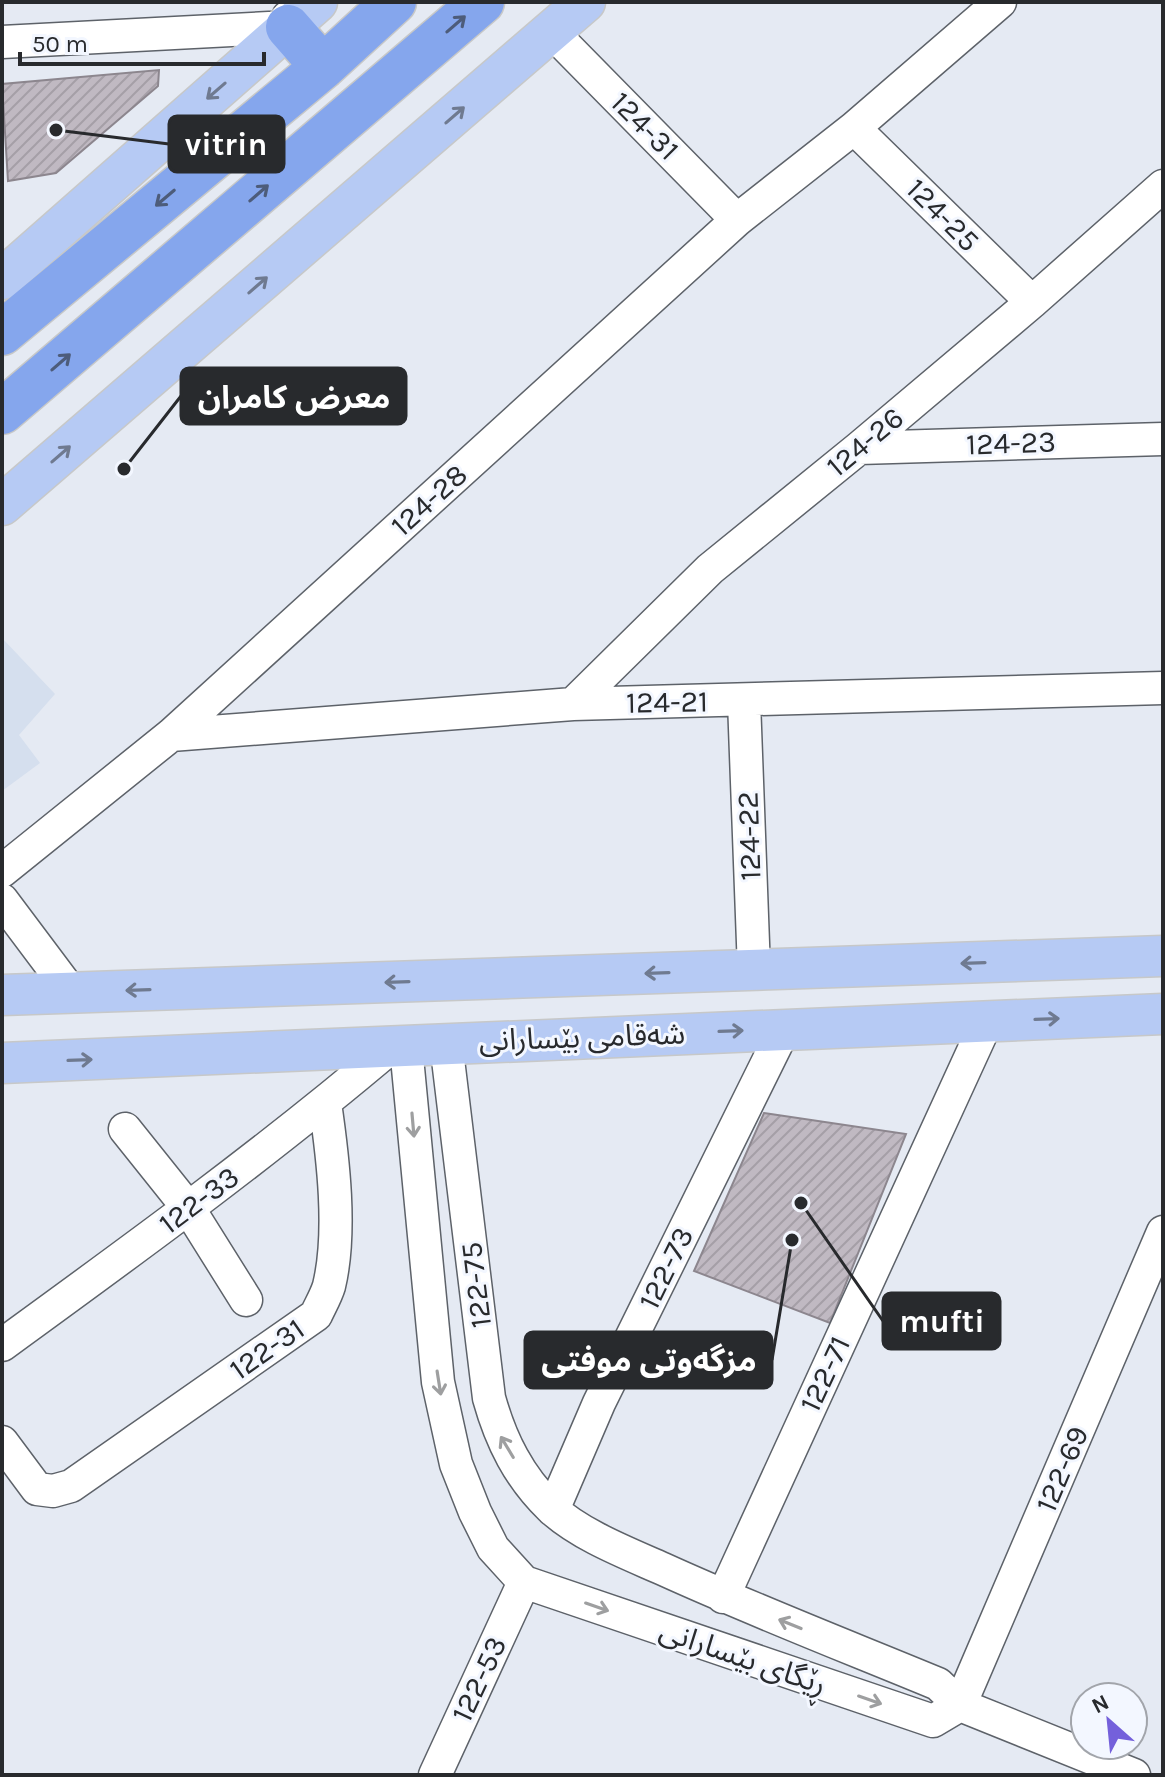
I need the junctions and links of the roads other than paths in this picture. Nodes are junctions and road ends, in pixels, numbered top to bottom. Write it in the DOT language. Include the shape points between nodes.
graph roads {
  1 [pos="394,2"];
  2 [pos="482,2"];
  3 [pos="585,2"];
  4 [pos="1000,2"];
  5 [pos="297,10"];
  6 [pos="552,32"];
  7 [pos="2,42"];
  8 [pos="323,67"];
  9 [pos="854,128"];
  10 [pos="1161,190"];
  11 [pos="737,220"];
  12 [pos="2,279"];
  13 [pos="1032,302"];
  14 [pos="2,333"];
  15 [pos="2,412"];
  16 [pos="1163,439"];
  17 [pos="859,448"];
  18 [pos="2,505"];
  19 [pos="1163,688"];
  20 [pos="744,701"];
  21 [pos="573,704"];
  22 [pos="171,735"];
  23 [pos="2,871"];
  24 [pos="2,900"];
  25 [pos="1163,956"];
  26 [pos="754,970"];
  27 [pos="71,992"];
  28 [pos="2,995"];
  29 [pos="1163,1014"];
  30 [pos="987,1021"];
  31 [pos="784,1029"];
  32 [pos="446,1043"];
  33 [pos="398,1047"];
  34 [pos="2,1063"];
  35 [pos="325,1103"];
  36 [pos="125,1129"];
  37 [pos="189,1209"];
  38 [pos="1163,1232"];
  39 [pos="246,1300"];
  40 [pos="2,1345"];
  41 [pos="2,1442"];
  42 [pos="553,1510"];
  43 [pos="524,1582"];
  44 [pos="723,1597"];
  45 [pos="960,1705"];
  46 [pos="435,1775"];
  47 [pos="1134,1775"];
  1 -- 8 [label="highway"];
  15 -- 2 [label="highway, one-way"];
  3 -- 6 [label="main road"];
  4 -- 9 [label="street, 124-28"];
  5 -- 7 [label="street"];
  5 -- 8 [label="highway"];
  5 -- 12 [label="main road, one-way"];
  6 -- 11 [label="street, 124-31"];
  18 -- 6 [label="main road, one-way"];
  8 -- 14 [label="highway, one-way"];
  9 -- 11 [label="street, 124-28"];
  9 -- 13 [label="street, 124-25"];
  10 -- 13 [label="street, 124-26"];
  11 -- 22 [label="street, 124-28"];
  13 -- 17 [label="street, 124-26"];
  16 -- 17 [label="street, 124-23"];
  17 -- 21 [label="street, 124-26" via="710,569"];
  19 -- 20 [label="street, 124-21"];
  20 -- 21 [label="street, 124-21"];
  20 -- 26 [label="street, 124-22"];
  21 -- 22 [label="street, 124-21"];
  22 -- 23 [label="street, 124-28"];
  24 -- 27 [label="street"];
  25 -- 26 [label="main road, شەقامی بێسارانی, one-way"];
  26 -- 27 [label="main road, شەقامی بێسارانی, one-way"];
  27 -- 28 [label="main road, شەقامی بێسارانی"];
  30 -- 29 [label="main road, شەقامی بێسارانی, one-way"];
  30 -- 31 [label="main road, شەقامی بێسارانی"];
  30 -- 44 [label="street, 122-71"];
  32 -- 31 [label="main road, شەقامی بێسارانی, one-way"];
  31 -- 42 [label="street, 122-73" via="599,1403"];
  32 -- 33 [label="main road, شەقامی بێسارانی"];
  42 -- 32 [label="street, 122-75, one-way" via="523,1476 499,1435 489,1398"];
  34 -- 33 [label="main road, شەقامی بێسارانی, one-way"];
  33 -- 35 [label="street, 122-33"];
  33 -- 43 [label="street, one-way" via="438,1382 456,1464 493,1548"];
  35 -- 37 [label="street, 122-33"];
  35 -- 41 [label="street, 122-31" via="335,1172 333,1247 329,1287 316,1315 71,1486 37,1489"];
  36 -- 37 [label="street"];
  37 -- 39 [label="street"];
  37 -- 40 [label="street, 122-33"];
  38 -- 45 [label="street, 122-69"];
  42 -- 44 [label="street, ڕێگای بێسارانی" via="602,1541"];
  43 -- 45 [label="street, ڕێگای بێسارانی, one-way" via="933,1721"];
  43 -- 46 [label="street, 122-53"];
  45 -- 44 [label="street, ڕێگای بێسارانی, one-way" via="938,1684"];
  45 -- 47 [label="street, ڕێگای بێسارانی"];
}
